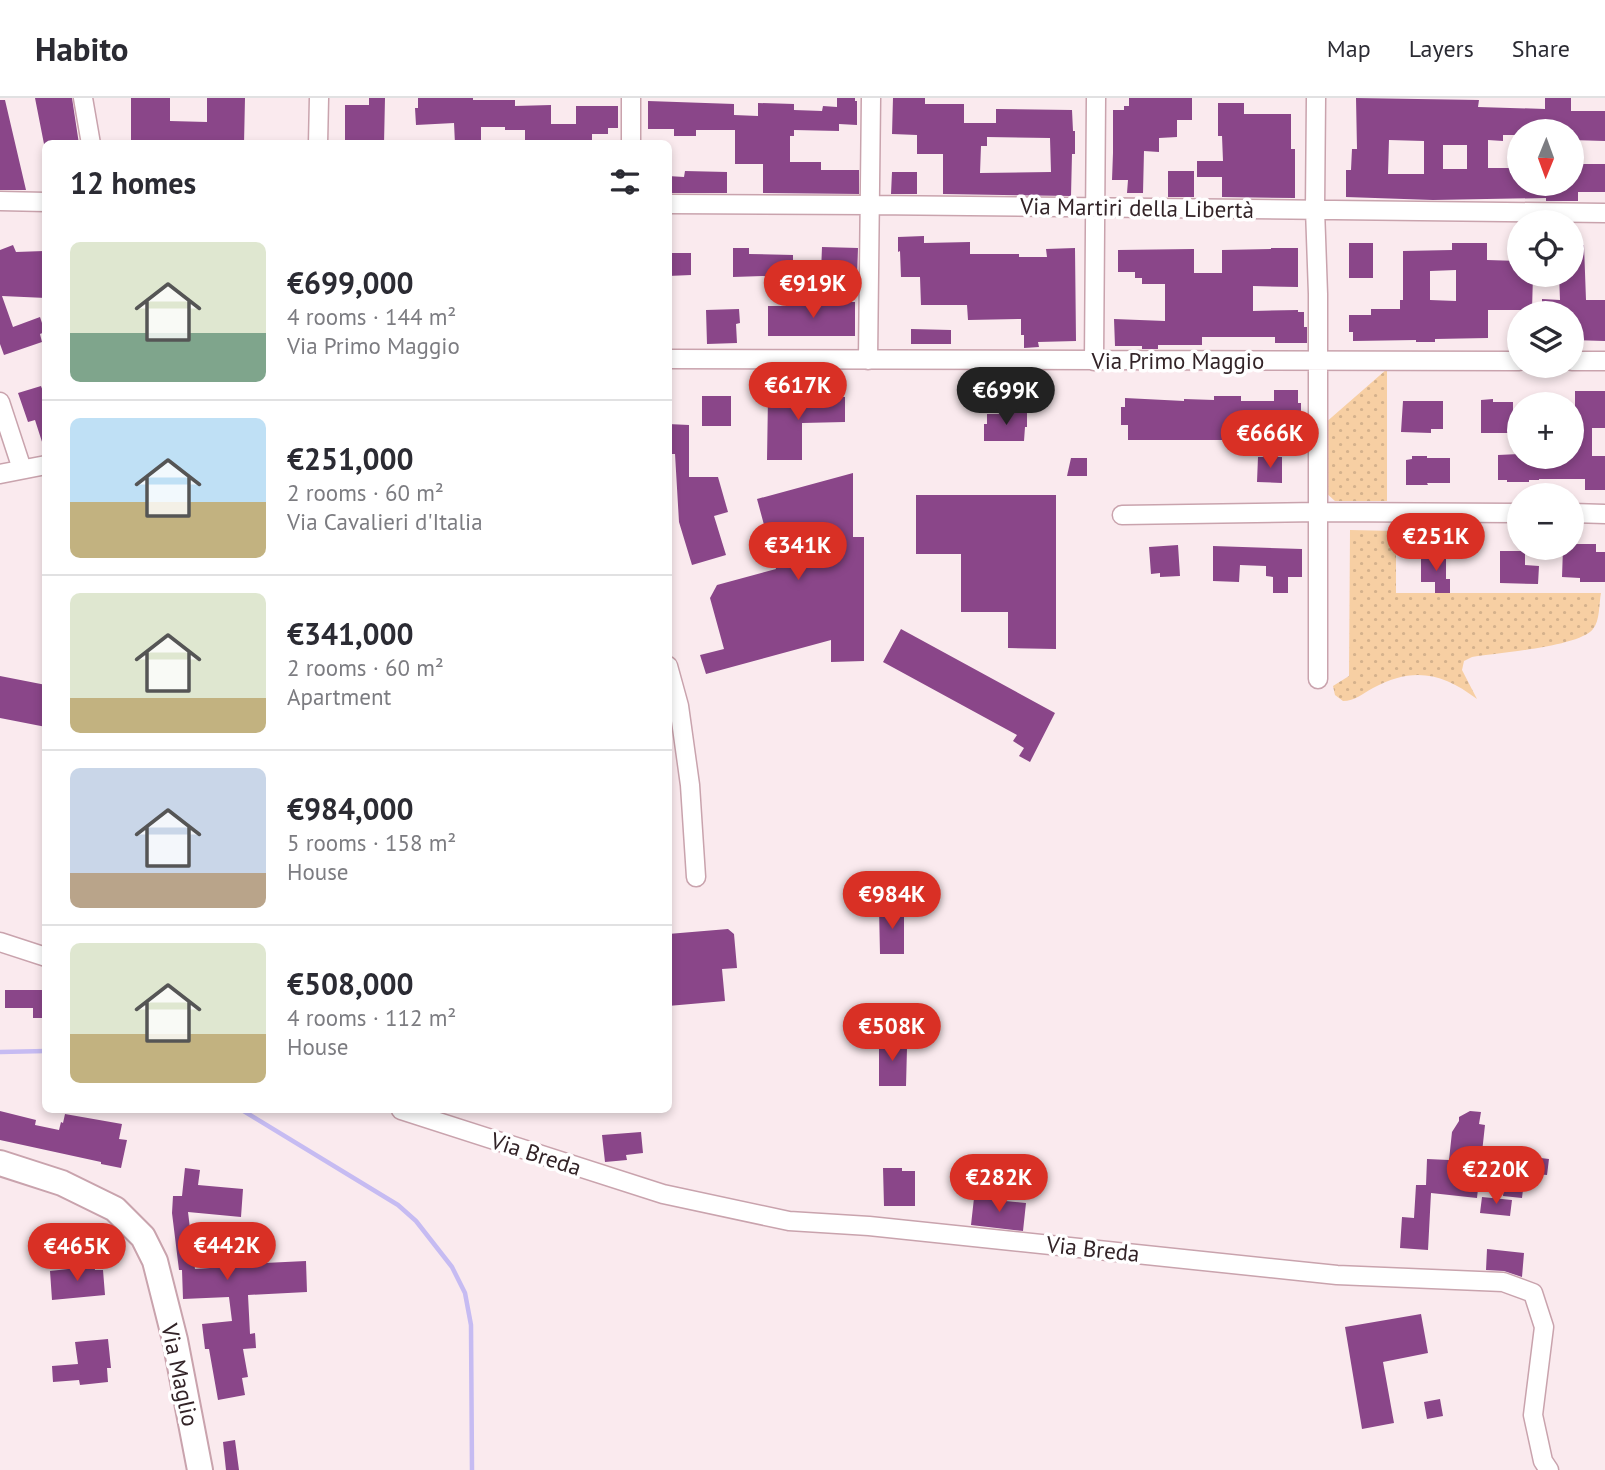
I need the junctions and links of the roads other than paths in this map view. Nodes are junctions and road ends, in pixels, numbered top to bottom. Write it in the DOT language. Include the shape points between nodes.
graph roads {
  1 [pos="83,98"];
  2 [pos="319,98"];
  3 [pos="631,98"];
  4 [pos="871,98"];
  5 [pos="1096,98"];
  6 [pos="1316,98"];
  7 [pos="90,140"];
  8 [pos="318,140"];
  9 [pos="631,140"];
  10 [pos="0,201"];
  11 [pos="42,202"];
  12 [pos="672,205"];
  13 [pos="871,205"];
  14 [pos="1095,208"];
  15 [pos="1315,209"];
  16 [pos="1605,213"];
  17 [pos="672,359"];
  18 [pos="868,360"];
  19 [pos="1094,361"];
  20 [pos="1318,361"];
  21 [pos="1507,361"];
  22 [pos="1584,361"];
  23 [pos="1605,361"];
  24 [pos="0,402"];
  25 [pos="42,465"];
  26 [pos="22,469"];
  27 [pos="0,474"];
  28 [pos="1318,512"];
  29 [pos="1507,513"];
  30 [pos="1584,513"];
  31 [pos="1605,514"];
  32 [pos="1122,515"];
  33 [pos="1318,679"];
  34 [pos="672,681"];
  35 [pos="696,877"];
  36 [pos="0,942"];
  37 [pos="42,956"];
  38 [pos="410,1113"];
  39 [pos="0,1163"];
  40 [pos="200,1470"];
  41 [pos="1549,1470"];
  1 -- 7 [label="street"];
  2 -- 8 [label="street"];
  3 -- 9 [label="street"];
  4 -- 13 [label="street"];
  5 -- 14 [label="street"];
  6 -- 15 [label="street"];
  10 -- 11 [label="street"];
  12 -- 13 [label="street, Via Martiri della Libertà"];
  13 -- 14 [label="street, Via Martiri della Libertà"];
  13 -- 18 [label="street"];
  14 -- 15 [label="street, Via Martiri della Libertà"];
  14 -- 19 [label="street"];
  15 -- 16 [label="street, Via Martiri della Libertà"];
  15 -- 20 [label="street"];
  17 -- 18 [label="street, Via Primo Maggio"];
  18 -- 19 [label="street, Via Primo Maggio"];
  19 -- 20 [label="street, Via Primo Maggio"];
  20 -- 21 [label="street, Via Primo Maggio"];
  20 -- 28 [label="street"];
  22 -- 23 [label="street"];
  24 -- 26 [label="street"];
  25 -- 26 [label="street"];
  26 -- 27 [label="street"];
  28 -- 29 [label="street"];
  28 -- 32 [label="street"];
  28 -- 33 [label="street"];
  30 -- 31 [label="street"];
  34 -- 35 [label="street" via="691,785"];
  36 -- 37 [label="street"];
  38 -- 41 [label="street, Via Breda" via="663,1194 789,1221 1337,1275 1503,1282 1533,1293 1544,1327 1533,1415"];
  39 -- 40 [label="main road, Via Maglio" via="62,1183 115,1209 144,1237 155,1261 175,1340"];
}
